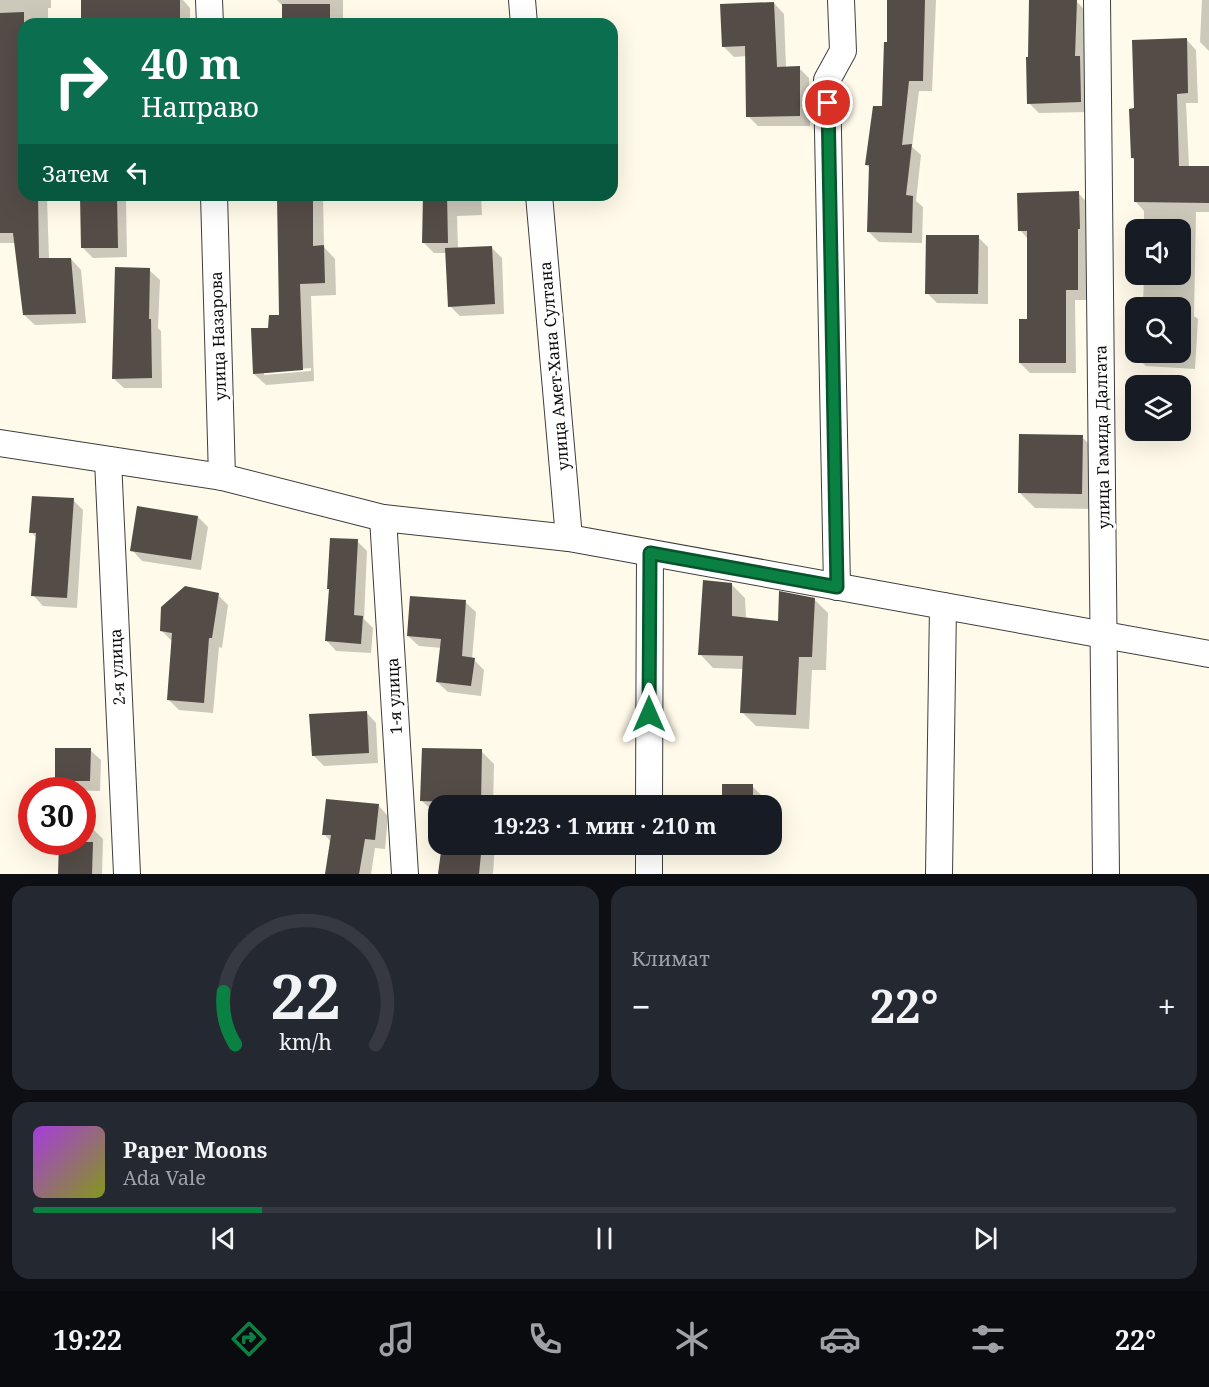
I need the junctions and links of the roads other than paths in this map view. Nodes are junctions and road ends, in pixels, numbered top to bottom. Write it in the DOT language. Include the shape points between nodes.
graph roads {
  1 [pos="209,0"];
  2 [pos="522,0"];
  3 [pos="841,0"];
  4 [pos="1097,0"];
  5 [pos="210,18"];
  6 [pos="524,18"];
  7 [pos="214,201"];
  8 [pos="540,201"];
  9 [pos="0,443"];
  10 [pos="108,460"];
  11 [pos="222,477"];
  12 [pos="383,518"];
  13 [pos="569,538"];
  14 [pos="650,553"];
  15 [pos="837,587"];
  16 [pos="943,606"];
  17 [pos="1104,635"];
  18 [pos="1209,654"];
  19 [pos="649,795"];
  20 [pos="649,855"];
  21 [pos="127,874"];
  22 [pos="405,874"];
  23 [pos="649,874"];
  24 [pos="939,874"];
  25 [pos="1106,874"];
  1 -- 5 [label="street"];
  2 -- 6 [label="street"];
  3 -- 15 [label="street" via="843,51 828,80"];
  4 -- 17 [label="street, улица Гамида Далгата"];
  7 -- 11 [label="street, улица Назарова"];
  8 -- 13 [label="street, улица Амет-Хана Султана"];
  9 -- 10 [label="street"];
  10 -- 11 [label="street"];
  10 -- 21 [label="street, 2-я улица"];
  11 -- 12 [label="street"];
  12 -- 13 [label="street"];
  12 -- 22 [label="street, 1-я улица"];
  13 -- 14 [label="street"];
  14 -- 15 [label="street"];
  14 -- 19 [label="street"];
  15 -- 16 [label="street"];
  16 -- 17 [label="street"];
  16 -- 24 [label="street"];
  17 -- 18 [label="street"];
  17 -- 25 [label="street, улица Гамида Далгата"];
  20 -- 23 [label="street"];
}
